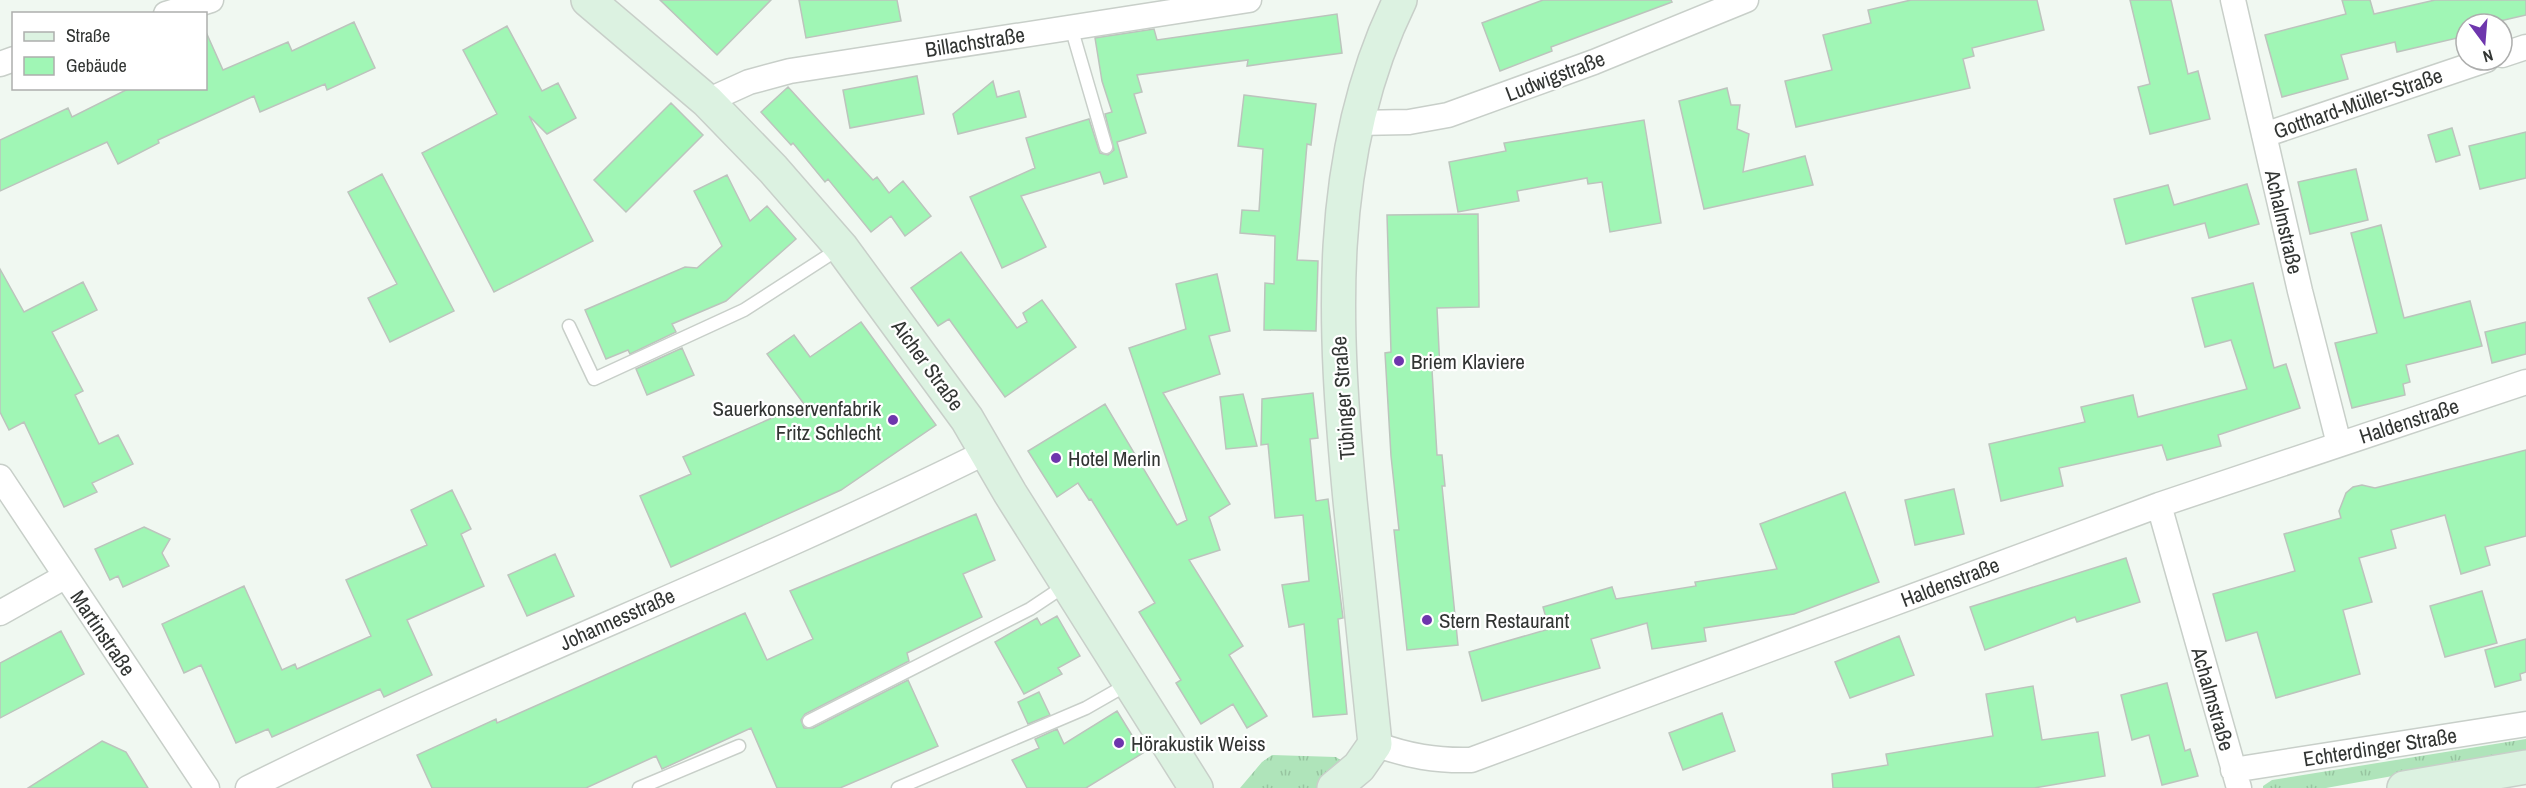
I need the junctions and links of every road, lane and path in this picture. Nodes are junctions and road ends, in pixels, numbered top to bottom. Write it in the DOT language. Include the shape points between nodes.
graph roads {
  1 [pos="211,0"];
  2 [pos="588,0"];
  3 [pos="1249,0"];
  4 [pos="1400,0"];
  5 [pos="1746,0"];
  6 [pos="2233,0"];
  7 [pos="172,12"];
  8 [pos="1071,27"];
  9 [pos="2454,71"];
  10 [pos="707,101"];
  11 [pos="1356,123"];
  12 [pos="2264,135"];
  13 [pos="1106,147"];
  14 [pos="841,247"];
  15 [pos="569,326"];
  16 [pos="2526,382"];
  17 [pos="2339,444"];
  18 [pos="986,452"];
  19 [pos="0,477"];
  20 [pos="2159,506"];
  21 [pos="66,576"];
  22 [pos="1067,584"];
  23 [pos="0,613"];
  24 [pos="1129,684"];
  25 [pos="809,721"];
  26 [pos="2526,724"];
  27 [pos="1375,744"];
  28 [pos="739,746"];
  29 [pos="2526,767"];
  30 [pos="2236,779"];
  31 [pos="207,788"];
  32 [pos="248,788"];
  33 [pos="639,788"];
  34 [pos="898,788"];
  35 [pos="1196,788"];
  36 [pos="1334,788"];
  37 [pos="2404,788"];
  1 -- 7 [label="street"];
  2 -- 10 [label="main road, Aicher Straße"];
  3 -- 8 [label="street, Billachstraße"];
  4 -- 11 [label="main road, Tübinger Straße" via="1376,56"];
  5 -- 11 [label="street, Ludwigstraße" via="1594,62 1448,115 1409,122"];
  6 -- 12 [label="street, Achalmstraße"];
  8 -- 10 [label="street, Billachstraße" via="790,71 749,82"];
  8 -- 13 [label="lane"];
  9 -- 12 [label="street, Gotthard-Müller-Straße"];
  10 -- 14 [label="main road, Aicher Straße"];
  11 -- 27 [label="main road, Tübinger Straße" via="1342,202 1338,303 1346,458"];
  12 -- 17 [label="street, Achalmstraße"];
  14 -- 15 [label="lane" via="744,310 594,379"];
  14 -- 18 [label="main road, Aicher Straße" via="945,386"];
  16 -- 17 [label="street, Haldenstraße"];
  17 -- 20 [label="street, Haldenstraße"];
  18 -- 22 [label="main road, Aicher Straße"];
  18 -- 32 [label="street, Johannesstraße"];
  19 -- 21 [label="street, Martinstraße"];
  20 -- 27 [label="street, Haldenstraße" via="1471,760 1409,756"];
  20 -- 30 [label="street, Achalmstraße"];
  21 -- 23 [label="street"];
  21 -- 31 [label="street, Martinstraße"];
  22 -- 24 [label="main road, Aicher Straße"];
  22 -- 25 [label="lane" via="1030,609"];
  24 -- 34 [label="lane" via="1086,708"];
  24 -- 35 [label="main road, Aicher Straße"];
  26 -- 30 [label="street, Echterdinger Straße"];
  27 -- 36 [label="main road" via="1359,767"];
  28 -- 33 [label="lane"];
  29 -- 37 [label="main road, Echterdinger Straße"];
}
